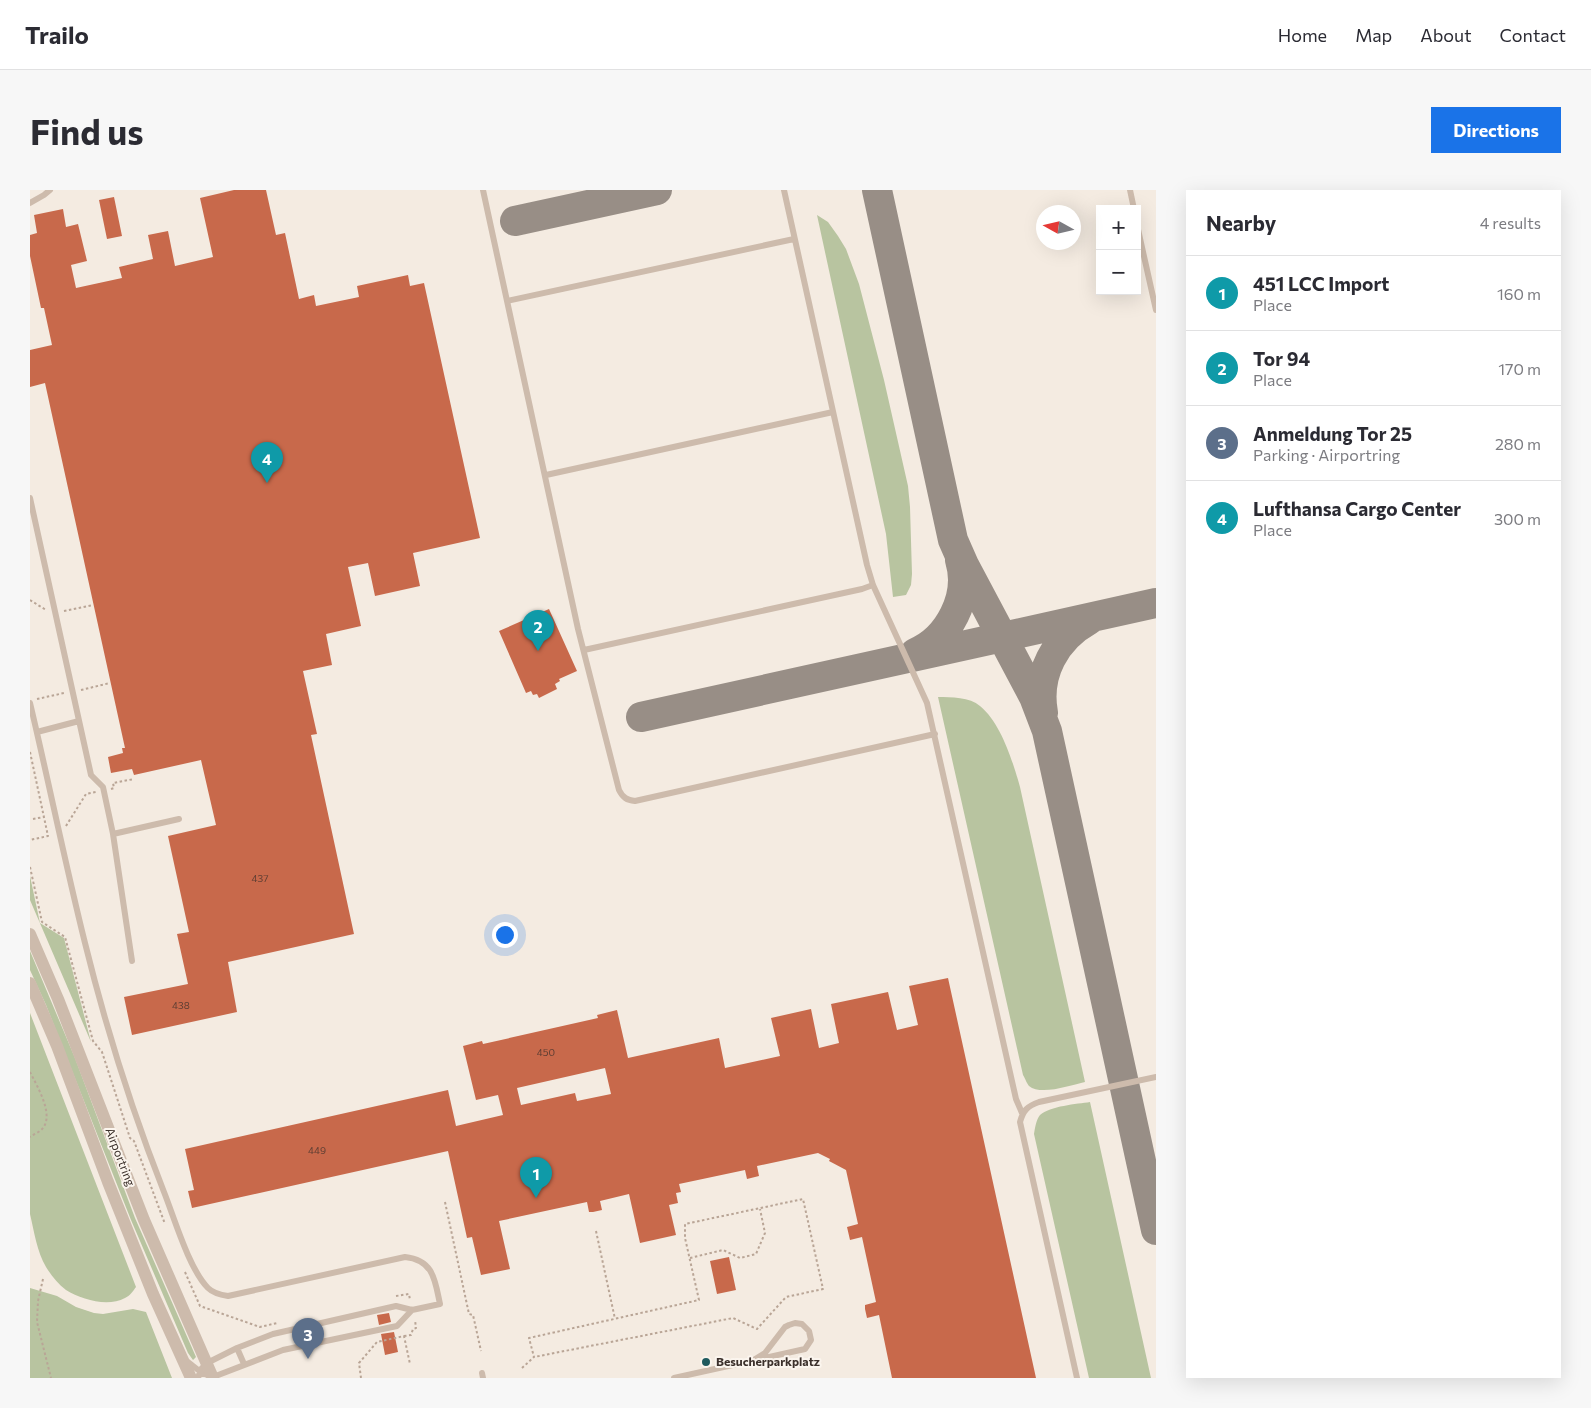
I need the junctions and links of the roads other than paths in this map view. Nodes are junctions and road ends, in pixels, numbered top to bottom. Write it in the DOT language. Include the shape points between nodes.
graph roads {
  1 [pos="50,190"];
  2 [pos="482,190"];
  3 [pos="784,190"];
  4 [pos="1130,190"];
  5 [pos="30,203"];
  6 [pos="1133,205"];
  7 [pos="794,239"];
  8 [pos="1141,243"];
  9 [pos="507,301"];
  10 [pos="1156,310"];
  11 [pos="833,412"];
  12 [pos="546,475"];
  13 [pos="30,498"];
  14 [pos="873,585"];
  15 [pos="584,650"];
  16 [pos="30,703"];
  17 [pos="79,721"];
  18 [pos="37,732"];
  19 [pos="935,734"];
  20 [pos="179,820"];
  21 [pos="113,834"];
  22 [pos="30,934"];
  23 [pos="132,961"];
  24 [pos="30,983"];
  25 [pos="1156,1077"];
  26 [pos="1022,1113"];
  27 [pos="412,1310"];
  28 [pos="237,1348"];
  29 [pos="752,1361"];
  30 [pos="244,1364"];
  31 [pos="199,1373"];
  32 [pos="213,1377"];
  33 [pos="674,1378"];
  34 [pos="1077,1378"];
  1 -- 5 [label="lane"];
  2 -- 9 [label="lane"];
  3 -- 7 [label="lane"];
  4 -- 6 [label="lane"];
  7 -- 9 [label="lane"];
  7 -- 11 [label="lane"];
  8 -- 10 [label="lane"];
  9 -- 12 [label="lane"];
  11 -- 12 [label="lane"];
  11 -- 14 [label="lane"];
  12 -- 15 [label="lane"];
  13 -- 17 [label="lane"];
  14 -- 15 [label="lane"];
  14 -- 19 [label="lane" via="927,704"];
  15 -- 19 [label="lane" via="619,790 628,800"];
  16 -- 18 [label="lane"];
  17 -- 18 [label="lane"];
  17 -- 21 [label="lane" via="91,775 103,787"];
  18 -- 27 [label="lane" via="85,944 122,1075 182,1239 200,1277 209,1289 228,1296 405,1257 413,1258 433,1274 440,1304"];
  19 -- 26 [label="lane" via="1016,1099"];
  20 -- 21 [label="lane"];
  21 -- 23 [label="lane"];
  22 -- 31 [label="street, Airportring" via="144,1220"];
  24 -- 31 [label="street, Airportring" via="153,1294 178,1349"];
  25 -- 26 [label="lane" via="1039,1102"];
  26 -- 34 [label="lane" via="1020,1122"];
  27 -- 28 [label="lane" via="396,1306 382,1309 273,1334"];
  27 -- 30 [label="lane" via="397,1326 283,1350"];
  28 -- 30 [label="lane"];
  28 -- 31 [label="lane"];
  29 -- 29 [label="lane" via="805,1349 811,1340 809,1331 802,1324 785,1327 765,1353"];
  29 -- 33 [label="lane"];
  30 -- 32 [label="lane"];
  31 -- 32 [label="street, Airportring"];
}
